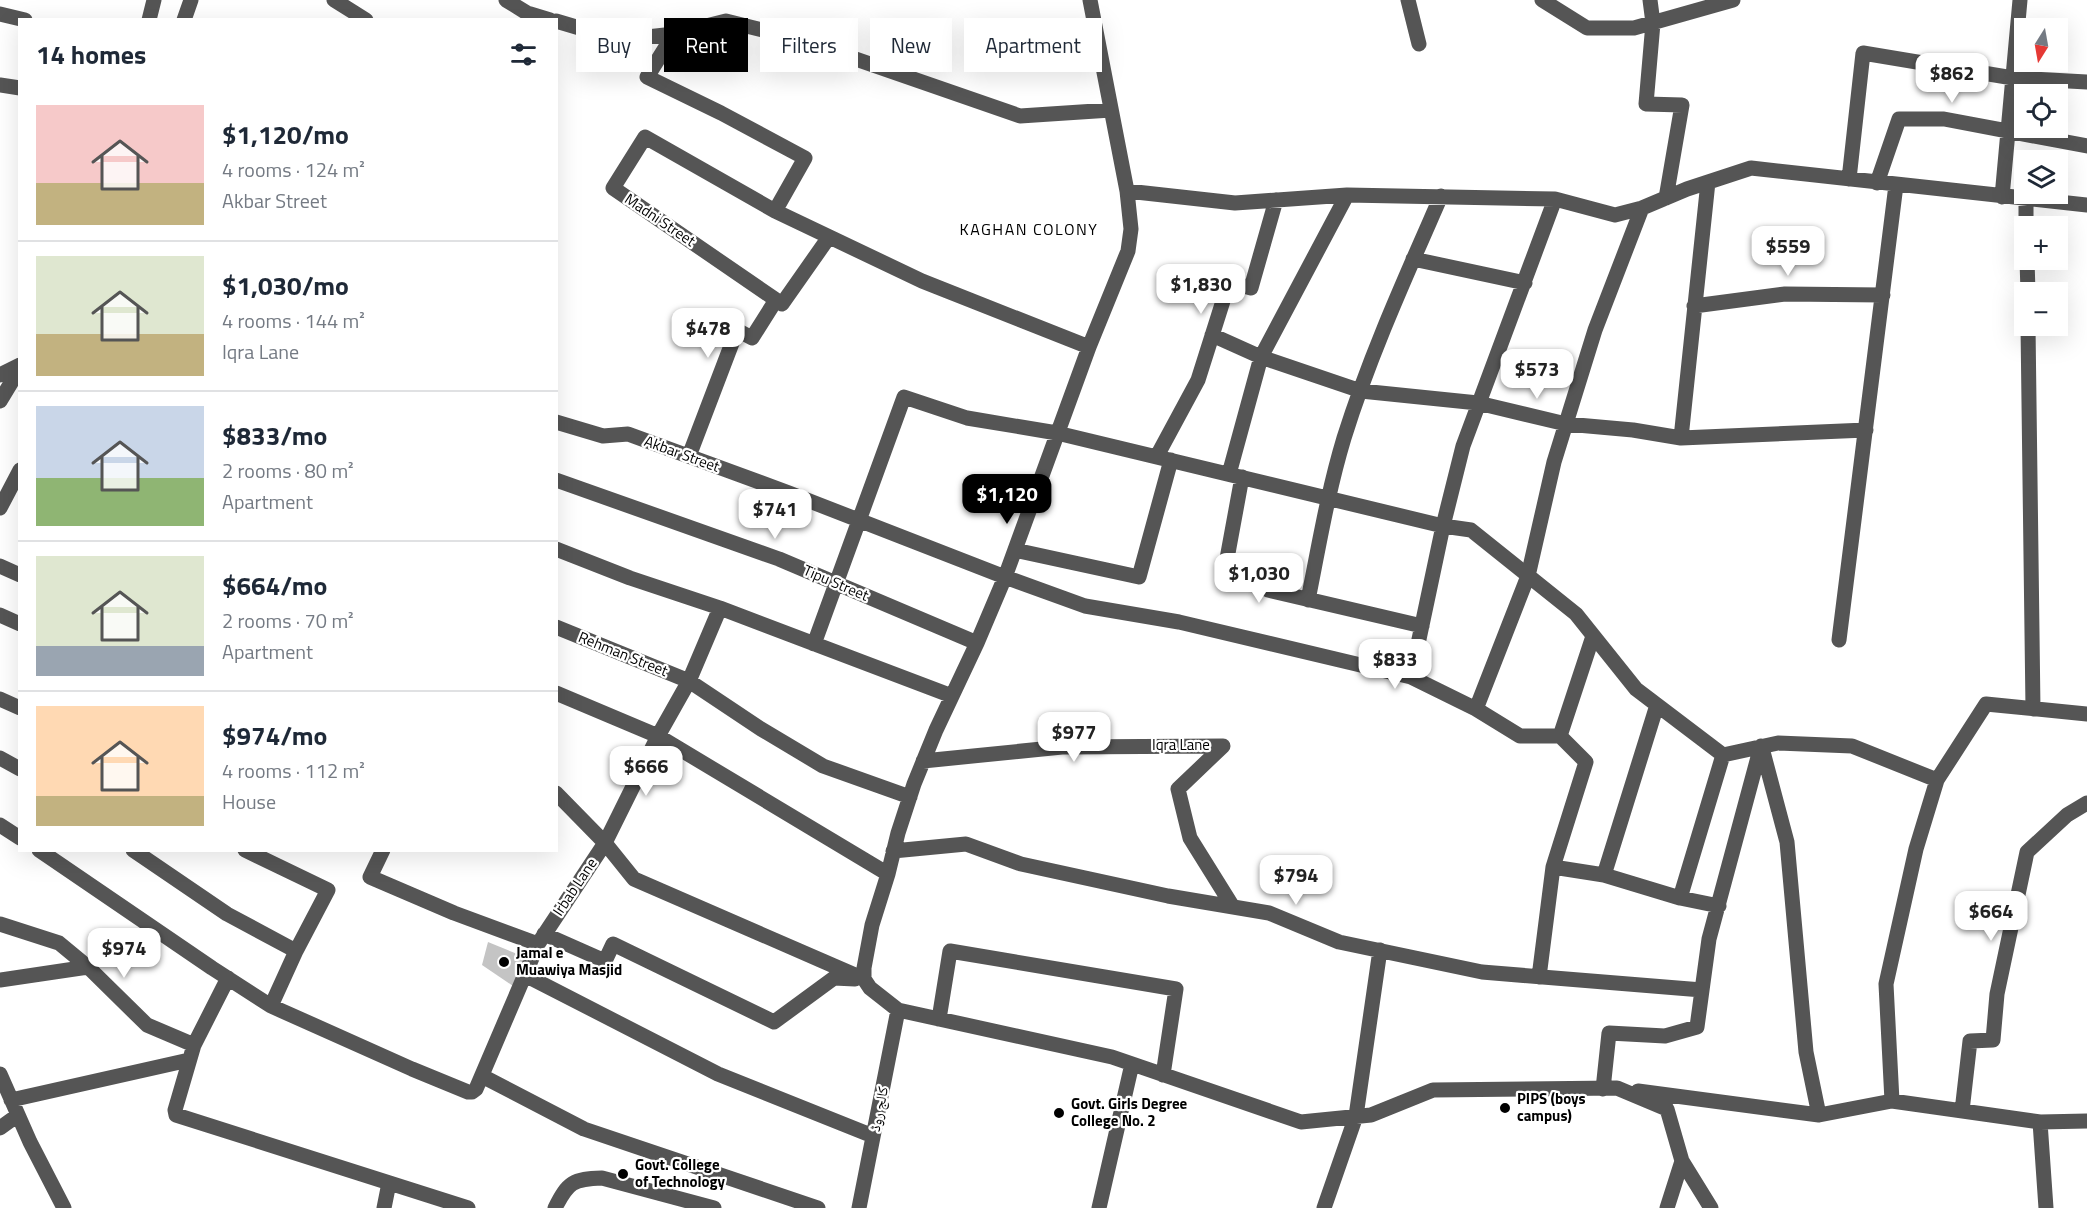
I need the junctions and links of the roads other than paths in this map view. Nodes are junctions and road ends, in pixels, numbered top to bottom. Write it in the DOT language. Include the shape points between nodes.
graph roads {
  1 [pos="154,0"];
  2 [pos="191,0"];
  3 [pos="334,0"];
  4 [pos="506,0"];
  5 [pos="1090,0"];
  6 [pos="1408,0"];
  7 [pos="1542,0"];
  8 [pos="1650,0"];
  9 [pos="1733,0"];
  10 [pos="2020,0"];
  11 [pos="0,14"];
  12 [pos="18,18"];
  13 [pos="150,18"];
  14 [pos="185,18"];
  15 [pos="363,18"];
  16 [pos="543,18"];
  17 [pos="558,22"];
  18 [pos="1653,23"];
  19 [pos="748,26"];
  20 [pos="664,35"];
  21 [pos="1419,44"];
  22 [pos="664,50"];
  23 [pos="2013,78"];
  24 [pos="2087,82"];
  25 [pos="0,86"];
  26 [pos="18,88"];
  27 [pos="1111,110"];
  28 [pos="2008,130"];
  29 [pos="2087,146"];
  30 [pos="1849,179"];
  31 [pos="1707,182"];
  32 [pos="1877,183"];
  33 [pos="1896,185"];
  34 [pos="1126,191"];
  35 [pos="1347,195"];
  36 [pos="1441,196"];
  37 [pos="2002,197"];
  38 [pos="1666,198"];
  39 [pos="2014,198"];
  40 [pos="1555,199"];
  41 [pos="1276,200"];
  42 [pos="2068,203"];
  43 [pos="2087,205"];
  44 [pos="1642,208"];
  45 [pos="775,211"];
  46 [pos="829,237"];
  47 [pos="1413,259"];
  48 [pos="1525,283"];
  49 [pos="1883,295"];
  50 [pos="776,300"];
  51 [pos="1695,306"];
  52 [pos="1212,335"];
  53 [pos="2028,336"];
  54 [pos="1089,347"];
  55 [pos="1262,357"];
  56 [pos="18,367"];
  57 [pos="18,370"];
  58 [pos="0,375"];
  59 [pos="1361,391"];
  60 [pos="0,401"];
  61 [pos="1478,403"];
  62 [pos="558,423"];
  63 [pos="1566,424"];
  64 [pos="1866,430"];
  65 [pos="1057,433"];
  66 [pos="1681,438"];
  67 [pos="689,456"];
  68 [pos="1164,458"];
  69 [pos="18,474"];
  70 [pos="1235,475"];
  71 [pos="558,481"];
  72 [pos="1328,498"];
  73 [pos="0,508"];
  74 [pos="859,520"];
  75 [pos="1443,526"];
  76 [pos="558,550"];
  77 [pos="1015,550"];
  78 [pos="0,566"];
  79 [pos="18,574"];
  80 [pos="1528,576"];
  81 [pos="1005,577"];
  82 [pos="836,583"];
  83 [pos="1308,600"];
  84 [pos="720,608"];
  85 [pos="0,615"];
  86 [pos="18,623"];
  87 [pos="1422,626"];
  88 [pos="558,628"];
  89 [pos="1593,636"];
  90 [pos="1839,640"];
  91 [pos="977,643"];
  92 [pos="814,644"];
  93 [pos="1411,677"];
  94 [pos="689,681"];
  95 [pos="558,694"];
  96 [pos="952,696"];
  97 [pos="0,699"];
  98 [pos="1657,705"];
  99 [pos="18,707"];
  100 [pos="1476,709"];
  101 [pos="2033,709"];
  102 [pos="2087,714"];
  103 [pos="658,736"];
  104 [pos="1560,736"];
  105 [pos="1761,746"];
  106 [pos="1723,755"];
  107 [pos="0,758"];
  108 [pos="923,761"];
  109 [pos="18,768"];
  110 [pos="1937,780"];
  111 [pos="558,795"];
  112 [pos="910,796"];
  113 [pos="2087,803"];
  114 [pos="0,825"];
  115 [pos="18,837"];
  116 [pos="605,843"];
  117 [pos="893,851"];
  118 [pos="42,852"];
  119 [pos="136,852"];
  120 [pos="249,852"];
  121 [pos="382,852"];
  122 [pos="1553,867"];
  123 [pos="888,874"];
  124 [pos="1604,875"];
  125 [pos="1680,898"];
  126 [pos="1719,906"];
  127 [pos="1233,907"];
  128 [pos="0,924"];
  129 [pos="541,939"];
  130 [pos="1380,950"];
  131 [pos="296,951"];
  132 [pos="88,967"];
  133 [pos="525,975"];
  134 [pos="1539,977"];
  135 [pos="228,978"];
  136 [pos="864,979"];
  137 [pos="0,980"];
  138 [pos="1702,990"];
  139 [pos="271,1006"];
  140 [pos="898,1010"];
  141 [pos="939,1019"];
  142 [pos="192,1052"];
  143 [pos="1132,1064"];
  144 [pos="0,1074"];
  145 [pos="1163,1075"];
  146 [pos="482,1076"];
  147 [pos="1610,1088"];
  148 [pos="11,1100"];
  149 [pos="1892,1101"];
  150 [pos="1962,1111"];
  151 [pos="18,1115"];
  152 [pos="1819,1115"];
  153 [pos="1356,1116"];
  154 [pos="2087,1121"];
  155 [pos="2040,1122"];
  156 [pos="0,1128"];
  157 [pos="873,1136"];
  158 [pos="1682,1161"];
  159 [pos="389,1183"];
  160 [pos="62,1207"];
  161 [pos="384,1208"];
  162 [pos="468,1208"];
  163 [pos="555,1208"];
  164 [pos="714,1208"];
  165 [pos="818,1208"];
  166 [pos="859,1208"];
  167 [pos="1100,1208"];
  168 [pos="1324,1208"];
  169 [pos="1667,1208"];
  170 [pos="1711,1208"];
  171 [pos="2046,1208"];
  1 -- 13 [label="street"];
  2 -- 14 [label="street"];
  3 -- 15 [label="street"];
  4 -- 16 [label="street"];
  5 -- 27 [label="street"];
  6 -- 21 [label="street"];
  7 -- 18 [label="street" via="1587,28 1634,28"];
  8 -- 18 [label="street"];
  9 -- 18 [label="street"];
  10 -- 23 [label="street"];
  11 -- 12 [label="street"];
  17 -- 20 [label="street" via="620,40"];
  18 -- 38 [label="street" via="1646,104 1682,105"];
  19 -- 27 [label="street" via="795,38 1020,116"];
  22 -- 45 [label="street" via="647,77 805,158"];
  23 -- 24 [label="street"];
  23 -- 28 [label="street"];
  23 -- 30 [label="street" via="1863,53"];
  25 -- 26 [label="street"];
  27 -- 34 [label="street"];
  28 -- 29 [label="street"];
  28 -- 32 [label="street" via="1944,119 1899,119"];
  28 -- 37 [label="street"];
  30 -- 31 [label="street" via="1751,168"];
  30 -- 32 [label="street"];
  31 -- 38 [label="street"];
  31 -- 51 [label="street"];
  32 -- 33 [label="street"];
  33 -- 37 [label="street"];
  33 -- 49 [label="street"];
  34 -- 41 [label="street" via="1235,203"];
  34 -- 54 [label="street" via="1131,229 1128,251"];
  35 -- 36 [label="street"];
  35 -- 41 [label="street"];
  35 -- 55 [label="street"];
  36 -- 40 [label="street"];
  36 -- 47 [label="street"];
  37 -- 39 [label="street"];
  38 -- 44 [label="street"];
  40 -- 44 [label="street" via="1615,215"];
  40 -- 48 [label="street"];
  41 -- 52 [label="street" via="1251,288 1229,282"];
  42 -- 43 [label="street"];
  44 -- 63 [label="street" via="1595,330"];
  45 -- 46 [label="street, Madni Street"];
  45 -- 50 [label="street, Madni Street" via="645,137 613,188"];
  46 -- 50 [label="street" via="782,304"];
  46 -- 54 [label="street, Madni Street" via="922,281"];
  47 -- 48 [label="street"];
  47 -- 59 [label="street"];
  48 -- 61 [label="street"];
  49 -- 51 [label="street" via="1785,294"];
  49 -- 64 [label="street"];
  50 -- 67 [label="street" via="753,338 737,330"];
  51 -- 66 [label="street"];
  52 -- 55 [label="street"];
  52 -- 68 [label="street" via="1198,380"];
  53 -- 101 [label="street"];
  54 -- 65 [label="street"];
  55 -- 59 [label="street"];
  55 -- 70 [label="street"];
  56 -- 58 [label="street"];
  57 -- 60 [label="street"];
  59 -- 61 [label="street"];
  59 -- 72 [label="street"];
  61 -- 63 [label="street"];
  61 -- 75 [label="street"];
  62 -- 67 [label="street, Akbar Street" via="603,436 628,435"];
  63 -- 66 [label="street"];
  63 -- 80 [label="street"];
  64 -- 66 [label="street"];
  64 -- 90 [label="street"];
  65 -- 68 [label="street"];
  65 -- 74 [label="street" via="967,418 904,397"];
  65 -- 77 [label="street"];
  67 -- 74 [label="street, Akbar Street"];
  68 -- 70 [label="street"];
  68 -- 77 [label="street" via="1139,577"];
  69 -- 73 [label="street"];
  70 -- 72 [label="street"];
  70 -- 83 [label="street" via="1226,564 1272,576 1269,590"];
  71 -- 82 [label="street, Tipu Street"];
  72 -- 75 [label="street"];
  72 -- 83 [label="street"];
  74 -- 81 [label="street, Akbar Street"];
  74 -- 82 [label="street"];
  75 -- 80 [label="street" via="1471,530"];
  75 -- 87 [label="street"];
  76 -- 84 [label="street"];
  77 -- 81 [label="street"];
  78 -- 79 [label="street"];
  80 -- 89 [label="street" via="1576,614"];
  80 -- 100 [label="street"];
  81 -- 91 [label="street"];
  81 -- 93 [label="street, Akbar Street" via="1085,606 1179,622"];
  82 -- 91 [label="street, Tipu Street"];
  82 -- 92 [label="street"];
  83 -- 87 [label="street"];
  84 -- 92 [label="street"];
  84 -- 94 [label="street"];
  85 -- 86 [label="street"];
  87 -- 93 [label="street"];
  88 -- 94 [label="street, Rehman Street"];
  89 -- 98 [label="street" via="1636,689"];
  89 -- 104 [label="street"];
  91 -- 96 [label="street"];
  92 -- 96 [label="street"];
  93 -- 100 [label="street, Akbar Street"];
  94 -- 103 [label="street"];
  94 -- 112 [label="street, Rehman Street" via="823,766"];
  95 -- 103 [label="street"];
  96 -- 108 [label="street"];
  97 -- 99 [label="street"];
  98 -- 106 [label="street"];
  98 -- 124 [label="street"];
  100 -- 104 [label="street, Akbar Street" via="1520,736"];
  101 -- 102 [label="street"];
  101 -- 110 [label="street" via="1986,704"];
  103 -- 116 [label="street"];
  103 -- 123 [label="street"];
  104 -- 122 [label="street" via="1586,762"];
  105 -- 106 [label="street"];
  105 -- 110 [label="street" via="1852,746"];
  105 -- 126 [label="street"];
  105 -- 152 [label="street" via="1787,843 1806,1052"];
  106 -- 125 [label="street"];
  107 -- 109 [label="street"];
  108 -- 112 [label="street"];
  108 -- 127 [label="street, Iqra Lane" via="1062,747 1224,746 1178,789 1190,838"];
  110 -- 149 [label="street" via="1916,849 1886,984"];
  111 -- 116 [label="street"];
  112 -- 117 [label="street"];
  113 -- 150 [label="street" via="2067,815 2027,852 1997,994 1993,1040 1970,1041"];
  114 -- 115 [label="street"];
  116 -- 129 [label="street, Irbab Lane"];
  116 -- 136 [label="street, Irbab Lane" via="634,879"];
  117 -- 123 [label="street"];
  117 -- 127 [label="street" via="966,844 1022,864"];
  118 -- 135 [label="street"];
  119 -- 131 [label="street" via="227,914"];
  120 -- 131 [label="street" via="328,890"];
  121 -- 129 [label="street" via="370,877 454,913"];
  122 -- 124 [label="street"];
  122 -- 134 [label="street"];
  123 -- 136 [label="street" via="872,925"];
  124 -- 125 [label="street"];
  125 -- 126 [label="street"];
  126 -- 138 [label="street" via="1709,939"];
  127 -- 130 [label="street" via="1269,913 1339,942"];
  128 -- 132 [label="street" via="59,943"];
  129 -- 133 [label="street, Irbab Lane"];
  129 -- 136 [label="street" via="605,961 614,944 774,1022 834,978"];
  130 -- 134 [label="street" via="1482,972"];
  130 -- 153 [label="street"];
  131 -- 139 [label="street"];
  132 -- 137 [label="street"];
  132 -- 142 [label="street" via="147,1025"];
  133 -- 146 [label="street, Irbab Lane"];
  133 -- 157 [label="street" via="718,1074"];
  134 -- 138 [label="street"];
  135 -- 139 [label="street"];
  135 -- 142 [label="street"];
  136 -- 140 [label="street"];
  138 -- 147 [label="street" via="1697,1027 1665,1036 1609,1032"];
  139 -- 146 [label="street" via="468,1092 476,1089"];
  140 -- 141 [label="street"];
  140 -- 157 [label="street, کالج روڈ"];
  141 -- 143 [label="street"];
  141 -- 145 [label="street" via="950,951 1176,989"];
  142 -- 148 [label="street"];
  142 -- 159 [label="street" via="176,1115"];
  143 -- 145 [label="street"];
  143 -- 167 [label="street"];
  144 -- 148 [label="street"];
  145 -- 153 [label="street" via="1301,1122"];
  146 -- 165 [label="street" via="584,1129"];
  147 -- 152 [label="street"];
  147 -- 153 [label="street" via="1433,1090 1371,1115"];
  147 -- 158 [label="street" via="1667,1109"];
  148 -- 151 [label="street"];
  149 -- 150 [label="street"];
  149 -- 152 [label="street"];
  150 -- 155 [label="street"];
  151 -- 156 [label="street"];
  151 -- 160 [label="street"];
  153 -- 168 [label="street"];
  154 -- 155 [label="street"];
  155 -- 171 [label="street"];
  157 -- 166 [label="street, کالج روڈ"];
  158 -- 169 [label="street"];
  158 -- 170 [label="street"];
  159 -- 161 [label="street"];
  159 -- 162 [label="street"];
  163 -- 164 [label="street" via="565,1189 583,1179 602,1178"];
}
